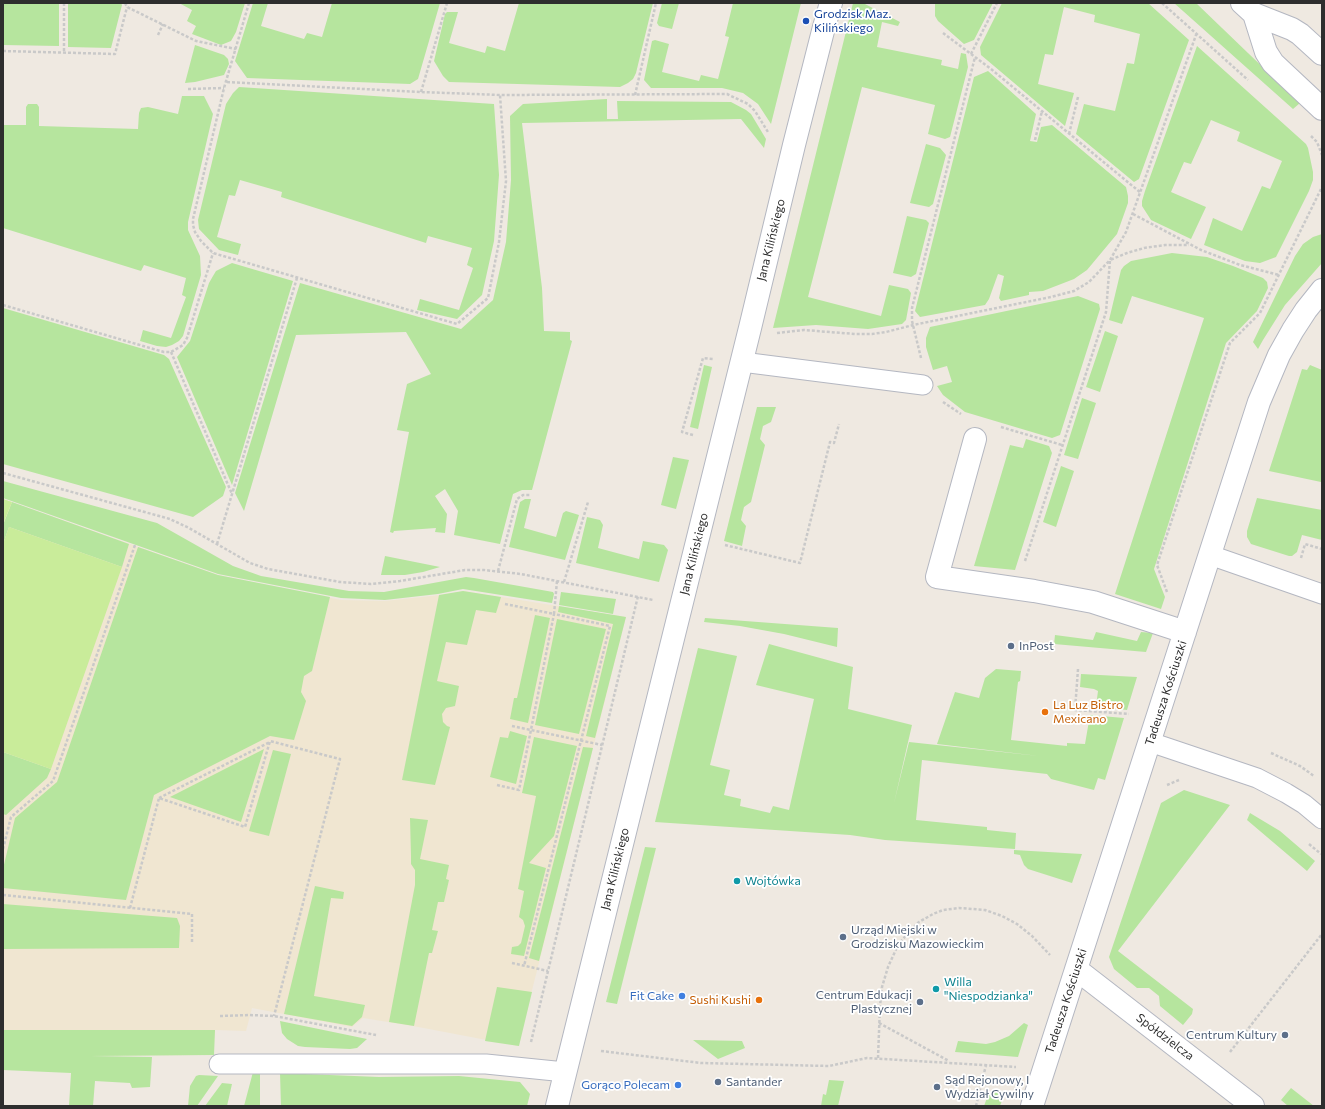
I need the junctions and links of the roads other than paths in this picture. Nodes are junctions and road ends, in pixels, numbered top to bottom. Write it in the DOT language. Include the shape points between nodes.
graph roads {
  1 [pos="831,3"];
  2 [pos="1248,8"];
  3 [pos="1322,54"];
  4 [pos="1322,109"];
  5 [pos="1322,290"];
  6 [pos="742,362"];
  7 [pos="923,385"];
  8 [pos="974,439"];
  9 [pos="1210,555"];
  10 [pos="1322,594"];
  11 [pos="1185,632"];
  12 [pos="1150,742"];
  13 [pos="1322,819"];
  14 [pos="1076,969"];
  15 [pos="219,1064"];
  16 [pos="565,1072"];
  17 [pos="556,1106"];
  18 [pos="1032,1106"];
  19 [pos="1253,1106"];
  1 -- 6 [label="street, Jana Kilińskiego"];
  2 -- 3 [label="street" via="1292,29"];
  2 -- 4 [label="street" via="1273,63"];
  5 -- 9 [label="street, Tadeusza Kościuszki" via="1293,330 1268,379"];
  6 -- 7 [label="lane"];
  6 -- 16 [label="street, Jana Kilińskiego"];
  8 -- 11 [label="street" via="937,577 1094,602"];
  9 -- 10 [label="lane"];
  9 -- 11 [label="street, Tadeusza Kościuszki"];
  11 -- 12 [label="street, Tadeusza Kościuszki"];
  12 -- 13 [label="lane" via="1257,778 1304,804"];
  12 -- 14 [label="street, Tadeusza Kościuszki"];
  14 -- 18 [label="street, Tadeusza Kościuszki"];
  14 -- 19 [label="street, Spółdzielcza"];
  15 -- 16 [label="lane" via="486,1064"];
  16 -- 17 [label="street, Jana Kilińskiego"];
}
